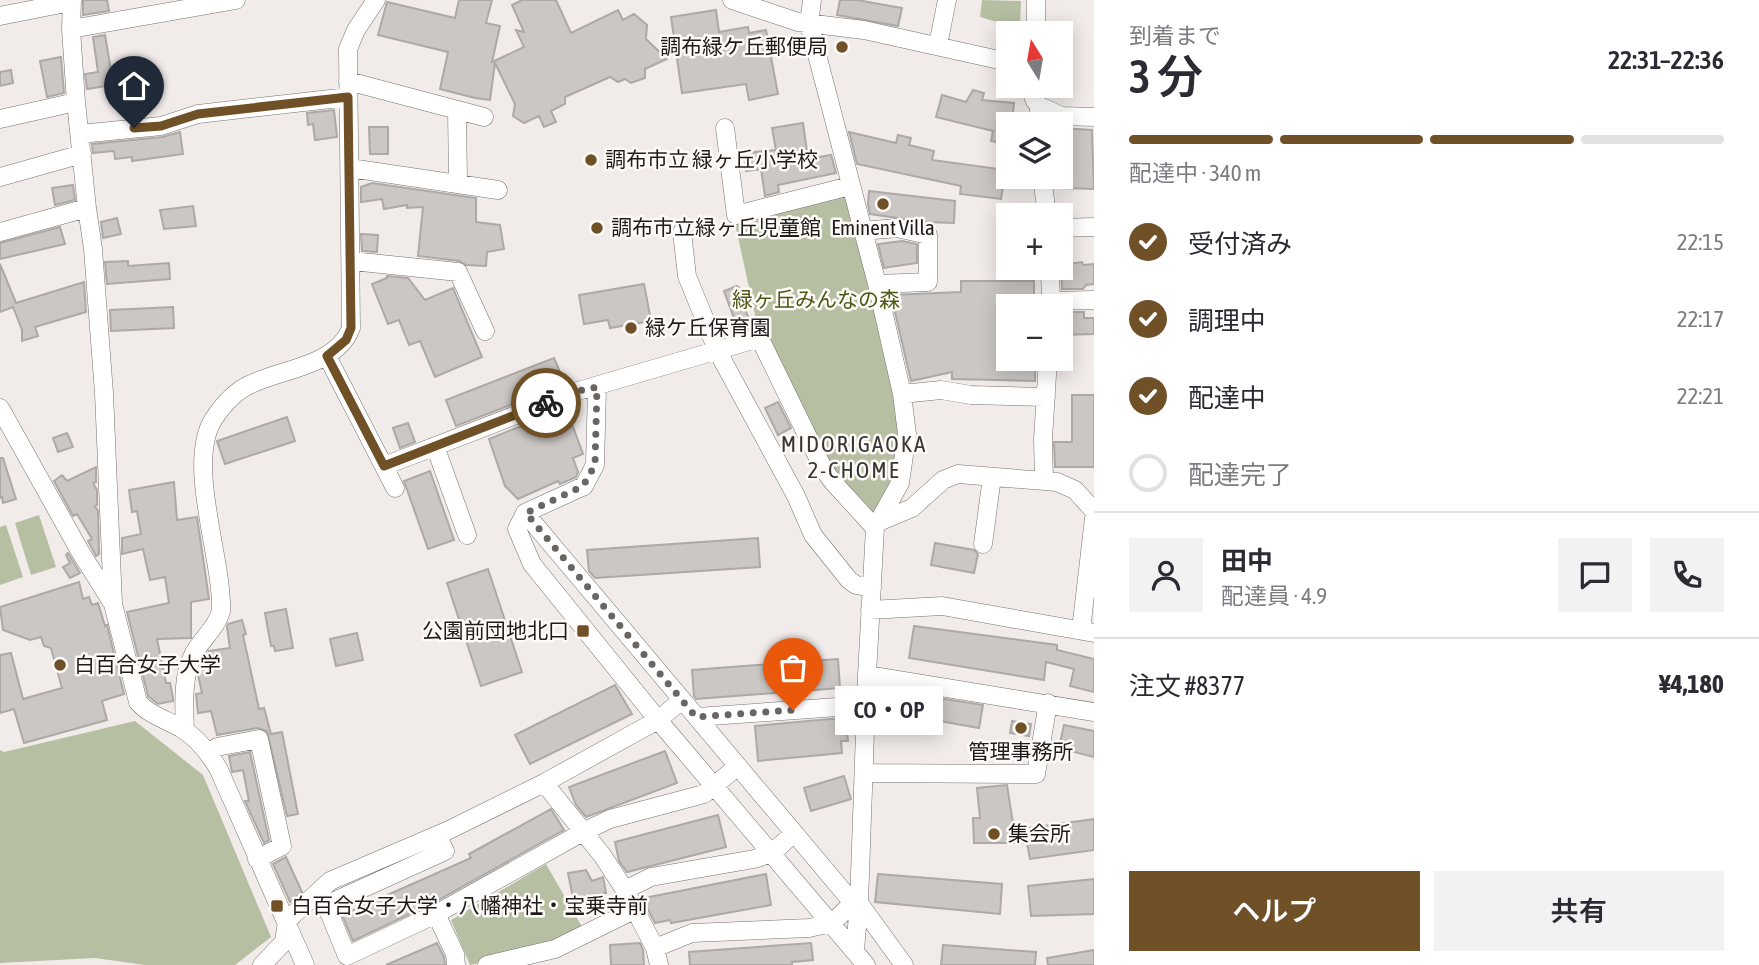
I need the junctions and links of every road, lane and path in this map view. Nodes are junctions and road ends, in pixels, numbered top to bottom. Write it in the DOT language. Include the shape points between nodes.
graph roads {
  1 [pos="236,0"];
  2 [pos="376,0"];
  3 [pos="732,0"];
  4 [pos="812,0"];
  5 [pos="947,0"];
  6 [pos="1036,0"];
  7 [pos="71,1"];
  8 [pos="0,16"];
  9 [pos="1036,21"];
  10 [pos="809,24"];
  11 [pos="71,29"];
  12 [pos="938,45"];
  13 [pos="996,59"];
  14 [pos="348,89"];
  15 [pos="76,102"];
  16 [pos="457,110"];
  17 [pos="1073,116"];
  18 [pos="484,117"];
  19 [pos="1094,117"];
  20 [pos="0,119"];
  21 [pos="725,128"];
  22 [pos="80,134"];
  23 [pos="82,154"];
  24 [pos="350,168"];
  25 [pos="0,177"];
  26 [pos="458,182"];
  27 [pos="850,186"];
  28 [pos="498,190"];
  29 [pos="87,208"];
  30 [pos="1094,227"];
  31 [pos="1073,228"];
  32 [pos="0,232"];
  33 [pos="681,232"];
  34 [pos="862,232"];
  35 [pos="352,261"];
  36 [pos="877,284"];
  37 [pos="1094,300"];
  38 [pos="1073,302"];
  39 [pos="485,331"];
  40 [pos="718,352"];
  41 [pos="327,356"];
  42 [pos="1047,371"];
  43 [pos="597,387"];
  44 [pos="902,394"];
  45 [pos="1046,397"];
  46 [pos="0,408"];
  47 [pos="435,446"];
  48 [pos="384,466"];
  49 [pos="992,477"];
  50 [pos="1044,480"];
  51 [pos="395,488"];
  52 [pos="1094,511"];
  53 [pos="526,513"];
  54 [pos="1094,518"];
  55 [pos="878,524"];
  56 [pos="467,535"];
  57 [pos="983,544"];
  58 [pos="872,589"];
  59 [pos="113,604"];
  60 [pos="870,610"];
  61 [pos="1088,631"];
  62 [pos="867,675"];
  63 [pos="682,700"];
  64 [pos="1048,703"];
  65 [pos="866,705"];
  66 [pos="1094,712"];
  67 [pos="696,717"];
  68 [pos="658,720"];
  69 [pos="185,730"];
  70 [pos="209,754"];
  71 [pos="738,766"];
  72 [pos="864,773"];
  73 [pos="544,783"];
  74 [pos="716,786"];
  75 [pos="583,832"];
  76 [pos="794,833"];
  77 [pos="772,853"];
  78 [pos="257,859"];
  79 [pos="625,890"];
  80 [pos="320,900"];
  81 [pos="856,903"];
  82 [pos="634,910"];
  83 [pos="436,914"];
  84 [pos="287,922"];
  85 [pos="832,923"];
  86 [pos="855,950"];
  87 [pos="657,956"];
  88 [pos="262,965"];
  89 [pos="305,965"];
  90 [pos="456,965"];
  91 [pos="488,965"];
  92 [pos="866,965"];
  93 [pos="904,965"];
  1 -- 11 [label="street"];
  2 -- 14 [label="street" via="348,49"];
  3 -- 10 [label="street"];
  4 -- 10 [label="street"];
  5 -- 12 [label="street"];
  6 -- 9 [label="street"];
  7 -- 8 [label="street"];
  7 -- 11 [label="street"];
  10 -- 12 [label="street"];
  10 -- 27 [label="street"];
  11 -- 15 [label="street"];
  12 -- 13 [label="street"];
  14 -- 16 [label="street"];
  14 -- 22 [label="street" via="198,114 161,126"];
  14 -- 24 [label="street"];
  15 -- 20 [label="street"];
  15 -- 22 [label="street"];
  16 -- 18 [label="street"];
  16 -- 26 [label="street"];
  17 -- 19 [label="street"];
  21 -- 27 [label="street" via="736,215"];
  22 -- 23 [label="street"];
  23 -- 25 [label="street"];
  23 -- 29 [label="street"];
  24 -- 26 [label="street"];
  24 -- 35 [label="street"];
  26 -- 28 [label="street"];
  27 -- 34 [label="street"];
  29 -- 32 [label="street"];
  29 -- 59 [label="street" via="103,379"];
  30 -- 31 [label="street"];
  33 -- 40 [label="street" via="687,276"];
  34 -- 36 [label="street"];
  34 -- 36 [label="street" via="897,228 929,235 928,282"];
  35 -- 39 [label="street" via="458,272"];
  35 -- 41 [label="street" via="351,328 346,340"];
  36 -- 44 [label="street"];
  37 -- 38 [label="street"];
  40 -- 43 [label="street"];
  40 -- 55 [label="street" via="752,340 761,342 814,454 832,481"];
  40 -- 58 [label="street" via="813,536 849,580"];
  41 -- 48 [label="street"];
  41 -- 69 [label="street" via="249,384 222,405 208,429 202,458 221,611 188,669"];
  42 -- 45 [label="street"];
  43 -- 47 [label="street"];
  43 -- 53 [label="street" via="595,465 583,486"];
  44 -- 45 [label="street" via="942,390"];
  44 -- 55 [label="street" via="907,434 903,469 896,493"];
  45 -- 50 [label="street"];
  46 -- 59 [label="street"];
  47 -- 48 [label="street"];
  47 -- 56 [label="street"];
  48 -- 51 [label="street"];
  49 -- 50 [label="street"];
  49 -- 55 [label="street" via="950,475 912,508"];
  49 -- 57 [label="street"];
  50 -- 52 [label="street" via="1075,490"];
  53 -- 63 [label="street"];
  53 -- 68 [label="street" via="517,528 532,564"];
  54 -- 61 [label="street"];
  55 -- 58 [label="street"];
  58 -- 60 [label="street"];
  59 -- 69 [label="street" via="138,702"];
  60 -- 61 [label="street" via="942,606"];
  60 -- 62 [label="street"];
  62 -- 64 [label="street"];
  62 -- 65 [label="street"];
  63 -- 67 [label="street"];
  63 -- 68 [label="street"];
  64 -- 66 [label="street"];
  64 -- 72 [label="street" via="1036,774"];
  65 -- 67 [label="street"];
  65 -- 72 [label="street"];
  67 -- 71 [label="street"];
  68 -- 73 [label="street"];
  68 -- 74 [label="street"];
  69 -- 70 [label="street"];
  70 -- 78 [label="street"];
  70 -- 78 [label="street" via="217,747 259,739 282,846"];
  71 -- 74 [label="street"];
  71 -- 76 [label="street"];
  72 -- 81 [label="street"];
  73 -- 75 [label="street"];
  73 -- 80 [label="street" via="437,836 330,881"];
  74 -- 75 [label="street" via="693,799 610,820"];
  74 -- 77 [label="street"];
  75 -- 79 [label="street"];
  75 -- 83 [label="street"];
  76 -- 77 [label="street"];
  76 -- 81 [label="street"];
  77 -- 79 [label="street" via="651,877"];
  77 -- 85 [label="street"];
  78 -- 84 [label="street"];
  79 -- 82 [label="street"];
  80 -- 83 [label="street" via="347,956"];
  80 -- 84 [label="street"];
  81 -- 85 [label="street"];
  81 -- 86 [label="street"];
  81 -- 93 [label="street"];
  82 -- 87 [label="street"];
  82 -- 91 [label="street" via="555,949"];
  83 -- 90 [label="street"];
  84 -- 88 [label="street" via="284,942"];
  84 -- 89 [label="street"];
  85 -- 86 [label="street"];
  85 -- 87 [label="street" via="692,933"];
  86 -- 92 [label="street"];
}
